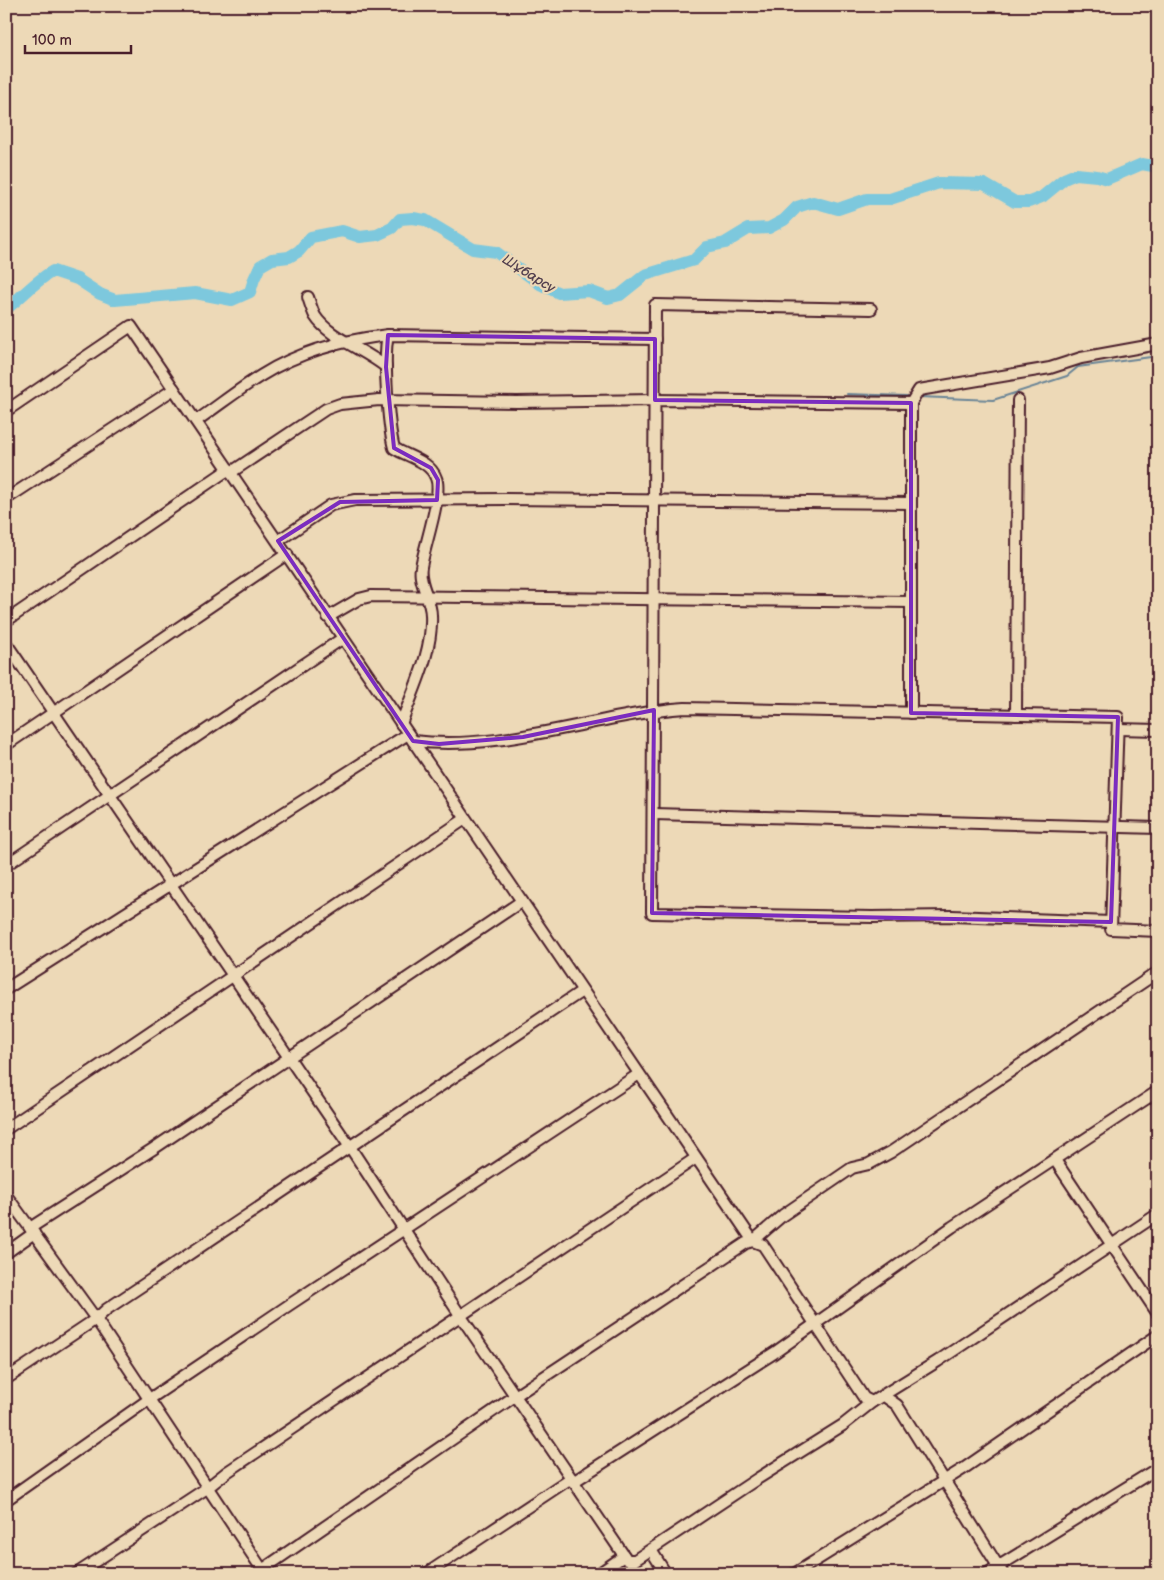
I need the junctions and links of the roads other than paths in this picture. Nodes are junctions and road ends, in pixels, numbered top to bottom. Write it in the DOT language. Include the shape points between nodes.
graph roads {
  1 [pos="308,297"];
  2 [pos="871,309"];
  3 [pos="388,335"];
  4 [pos="655,339"];
  5 [pos="346,341"];
  6 [pos="1158,344"];
  7 [pos="386,367"];
  8 [pos="174,389"];
  9 [pos="389,400"];
  10 [pos="655,400"];
  11 [pos="1018,400"];
  12 [pos="911,403"];
  13 [pos="6,411"];
  14 [pos="196,421"];
  15 [pos="230,471"];
  16 [pos="6,499"];
  17 [pos="437,500"];
  18 [pos="654,500"];
  19 [pos="911,503"];
  20 [pos="278,540"];
  21 [pos="287,554"];
  22 [pos="426,596"];
  23 [pos="653,600"];
  24 [pos="911,602"];
  25 [pos="328,617"];
  26 [pos="6,622"];
  27 [pos="343,638"];
  28 [pos="6,643"];
  29 [pos="654,710"];
  30 [pos="55,713"];
  31 [pos="911,713"];
  32 [pos="1016,715"];
  33 [pos="402,724"];
  34 [pos="1118,729"];
  35 [pos="1158,730"];
  36 [pos="410,738"];
  37 [pos="6,745"];
  38 [pos="110,796"];
  39 [pos="654,814"];
  40 [pos="466,819"];
  41 [pos="1115,826"];
  42 [pos="1158,828"];
  43 [pos="6,866"];
  44 [pos="170,885"];
  45 [pos="522,901"];
  46 [pos="1111,922"];
  47 [pos="1158,931"];
  48 [pos="1158,972"];
  49 [pos="231,976"];
  50 [pos="6,989"];
  51 [pos="582,991"];
  52 [pos="289,1058"];
  53 [pos="639,1074"];
  54 [pos="1158,1091"];
  55 [pos="6,1129"];
  56 [pos="350,1147"];
  57 [pos="696,1158"];
  58 [pos="1055,1160"];
  59 [pos="6,1196"];
  60 [pos="1158,1214"];
  61 [pos="32,1230"];
  62 [pos="404,1231"];
  63 [pos="753,1242"];
  64 [pos="1111,1246"];
  65 [pos="6,1253"];
  66 [pos="1158,1314"];
  67 [pos="460,1315"];
  68 [pos="96,1320"];
  69 [pos="816,1323"];
  70 [pos="1158,1335"];
  71 [pos="6,1379"];
  72 [pos="515,1396"];
  73 [pos="884,1396"];
  74 [pos="148,1400"];
  75 [pos="872,1402"];
  76 [pos="1158,1468"];
  77 [pos="572,1480"];
  78 [pos="944,1480"];
  79 [pos="207,1488"];
  80 [pos="6,1500"];
  81 [pos="651,1550"];
  82 [pos="624,1556"];
  83 [pos="1001,1570"];
  84 [pos="261,1572"];
  85 [pos="76,1574"];
  86 [pos="426,1574"];
  87 [pos="598,1574"];
  88 [pos="666,1574"];
  89 [pos="794,1574"];
  90 [pos="986,1574"];
  1 -- 5 [label="street" via="315,315 324,326"];
  2 -- 4 [label="street" via="656,305"];
  3 -- 4 [label="street"];
  3 -- 5 [label="street"];
  3 -- 7 [label="street"];
  4 -- 10 [label="street"];
  5 -- 7 [label="street"];
  5 -- 14 [label="street" via="308,352 263,374"];
  6 -- 12 [label="street" via="1081,358 1050,368 919,390"];
  7 -- 9 [label="street"];
  8 -- 13 [label="street" via="131,326"];
  8 -- 14 [label="street"];
  8 -- 16 [label="street"];
  9 -- 10 [label="street"];
  9 -- 15 [label="street" via="340,404 326,410"];
  9 -- 17 [label="street" via="394,448 432,468 438,480"];
  10 -- 12 [label="street"];
  10 -- 18 [label="street"];
  11 -- 32 [label="street"];
  12 -- 19 [label="street"];
  14 -- 15 [label="street"];
  15 -- 20 [label="street"];
  15 -- 26 [label="street"];
  17 -- 18 [label="street"];
  17 -- 20 [label="street" via="340,502"];
  17 -- 22 [label="street" via="420,570"];
  18 -- 19 [label="street"];
  18 -- 23 [label="street"];
  19 -- 24 [label="street"];
  20 -- 21 [label="street"];
  21 -- 25 [label="street"];
  21 -- 30 [label="street"];
  22 -- 23 [label="street"];
  22 -- 25 [label="street" via="359,598"];
  22 -- 33 [label="street" via="431,613 428,639"];
  23 -- 24 [label="street"];
  23 -- 29 [label="street"];
  24 -- 31 [label="street"];
  25 -- 27 [label="street"];
  27 -- 33 [label="street"];
  27 -- 38 [label="street"];
  28 -- 30 [label="street"];
  29 -- 31 [label="street"];
  29 -- 36 [label="street" via="523,737 438,744"];
  29 -- 39 [label="street"];
  30 -- 37 [label="street"];
  30 -- 38 [label="street"];
  31 -- 32 [label="street"];
  32 -- 34 [label="street" via="1118,717"];
  33 -- 36 [label="street"];
  34 -- 35 [label="street"];
  34 -- 41 [label="street"];
  36 -- 40 [label="street"];
  36 -- 44 [label="street"];
  38 -- 43 [label="street"];
  38 -- 44 [label="street"];
  39 -- 41 [label="street"];
  39 -- 46 [label="street" via="652,913 872,918 952,916"];
  40 -- 45 [label="street"];
  40 -- 49 [label="street"];
  41 -- 42 [label="street"];
  41 -- 46 [label="street"];
  44 -- 49 [label="street"];
  44 -- 50 [label="street"];
  45 -- 51 [label="street"];
  45 -- 52 [label="street"];
  46 -- 47 [label="street" via="1111,929"];
  48 -- 63 [label="street" via="891,1152 852,1168 783,1215"];
  49 -- 52 [label="street"];
  49 -- 55 [label="street"];
  51 -- 53 [label="street"];
  51 -- 56 [label="street"];
  52 -- 56 [label="street"];
  52 -- 61 [label="street"];
  53 -- 57 [label="street"];
  53 -- 62 [label="street"];
  54 -- 58 [label="street"];
  56 -- 62 [label="street"];
  56 -- 68 [label="street" via="131,1293"];
  57 -- 63 [label="street"];
  57 -- 67 [label="street"];
  58 -- 64 [label="street"];
  58 -- 69 [label="street" via="952,1227"];
  59 -- 61 [label="street"];
  60 -- 64 [label="street"];
  61 -- 65 [label="street"];
  61 -- 68 [label="street"];
  62 -- 67 [label="street"];
  62 -- 74 [label="street"];
  63 -- 69 [label="street" via="763,1245"];
  63 -- 72 [label="street" via="746,1243"];
  64 -- 66 [label="street"];
  64 -- 73 [label="street"];
  67 -- 72 [label="street"];
  67 -- 79 [label="street"];
  68 -- 71 [label="street"];
  68 -- 74 [label="street"];
  69 -- 75 [label="street" via="864,1398"];
  69 -- 77 [label="street" via="774,1353"];
  70 -- 78 [label="street"];
  72 -- 77 [label="street"];
  72 -- 84 [label="street"];
  73 -- 75 [label="street"];
  73 -- 78 [label="street" via="897,1405"];
  74 -- 79 [label="street"];
  74 -- 80 [label="street"];
  75 -- 81 [label="street" via="843,1425 757,1478"];
  76 -- 83 [label="street"];
  77 -- 82 [label="street"];
  77 -- 86 [label="street"];
  78 -- 83 [label="street"];
  78 -- 89 [label="street"];
  79 -- 84 [label="street"];
  79 -- 85 [label="street"];
  81 -- 82 [label="street" via="632,1561"];
  81 -- 88 [label="street"];
  82 -- 87 [label="street"];
  83 -- 90 [label="street"];
}
